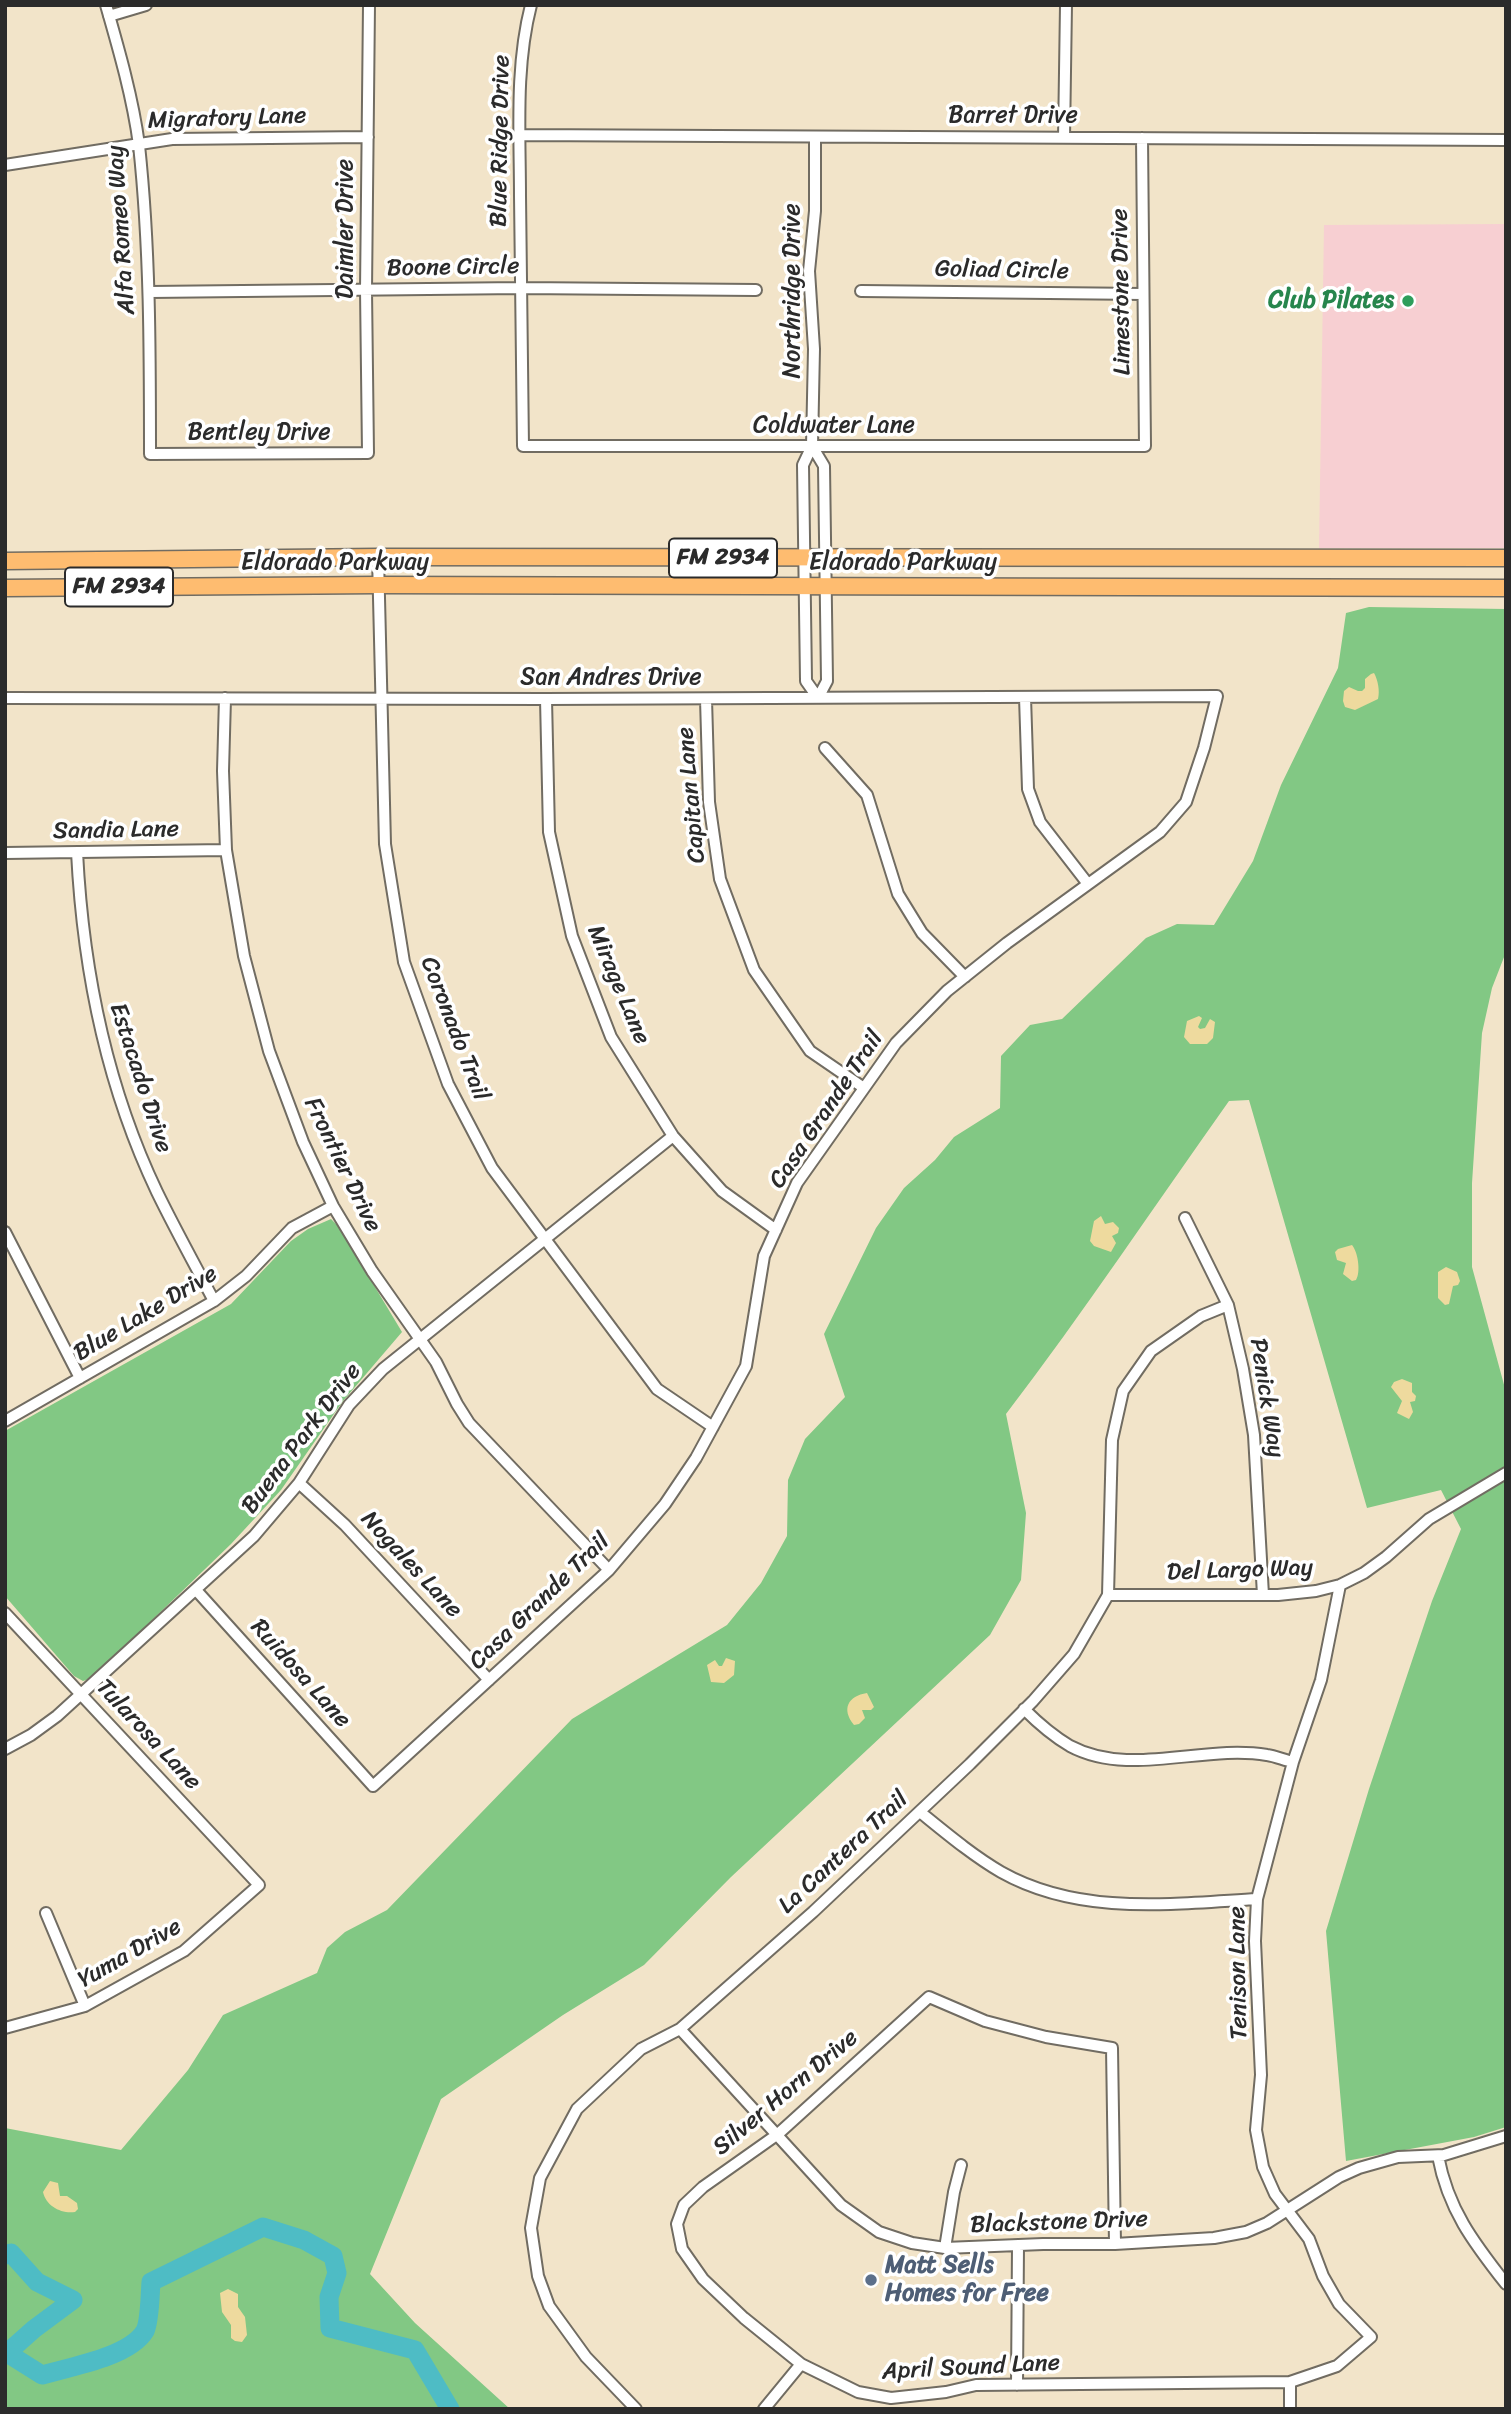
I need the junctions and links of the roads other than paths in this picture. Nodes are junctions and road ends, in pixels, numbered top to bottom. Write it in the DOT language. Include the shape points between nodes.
graph roads {
  1 [pos="146,5"];
  2 [pos="369,5"];
  3 [pos="531,5"];
  4 [pos="1066,5"];
  5 [pos="108,11"];
  6 [pos="520,135"];
  7 [pos="368,137"];
  8 [pos="815,137"];
  9 [pos="1064,138"];
  10 [pos="1142,138"];
  11 [pos="1506,139"];
  12 [pos="138,143"];
  13 [pos="5,164"];
  14 [pos="521,288"];
  15 [pos="366,290"];
  16 [pos="756,290"];
  17 [pos="861,291"];
  18 [pos="150,292"];
  19 [pos="1143,294"];
  20 [pos="523,446"];
  21 [pos="812,446"];
  22 [pos="1145,446"];
  23 [pos="368,453"];
  24 [pos="150,454"];
  25 [pos="378,558"];
  26 [pos="804,558"];
  27 [pos="825,558"];
  28 [pos="1506,558"];
  29 [pos="1442,559"];
  30 [pos="5,561"];
  31 [pos="378,584"];
  32 [pos="805,586"];
  33 [pos="826,586"];
  34 [pos="5,588"];
  35 [pos="1442,588"];
  36 [pos="1506,588"];
  37 [pos="1217,696"];
  38 [pos="1025,697"];
  39 [pos="5,698"];
  40 [pos="225,698"];
  41 [pos="818,698"];
  42 [pos="380,699"];
  43 [pos="546,699"];
  44 [pos="706,699"];
  45 [pos="825,748"];
  46 [pos="226,850"];
  47 [pos="77,852"];
  48 [pos="5,853"];
  49 [pos="1088,884"];
  50 [pos="965,976"];
  51 [pos="864,1088"];
  52 [pos="673,1136"];
  53 [pos="333,1206"];
  54 [pos="1185,1218"];
  55 [pos="776,1230"];
  56 [pos="5,1232"];
  57 [pos="546,1238"];
  58 [pos="214,1301"];
  59 [pos="1228,1305"];
  60 [pos="420,1341"];
  61 [pos="80,1378"];
  62 [pos="5,1421"];
  63 [pos="713,1427"];
  64 [pos="1506,1473"];
  65 [pos="299,1483"];
  66 [pos="609,1570"];
  67 [pos="1340,1585"];
  68 [pos="196,1590"];
  69 [pos="1108,1595"];
  70 [pos="1262,1595"];
  71 [pos="5,1613"];
  72 [pos="489,1680"];
  73 [pos="82,1695"];
  74 [pos="1024,1709"];
  75 [pos="5,1749"];
  76 [pos="1293,1762"];
  77 [pos="373,1786"];
  78 [pos="920,1812"];
  79 [pos="259,1885"];
  80 [pos="1257,1899"];
  81 [pos="46,1913"];
  82 [pos="85,2006"];
  83 [pos="5,2028"];
  84 [pos="680,2029"];
  85 [pos="778,2134"];
  86 [pos="1506,2136"];
  87 [pos="1437,2156"];
  88 [pos="961,2165"];
  89 [pos="1288,2211"];
  90 [pos="677,2224"];
  91 [pos="1115,2244"];
  92 [pos="1018,2246"];
  93 [pos="945,2248"];
  94 [pos="1506,2284"];
  95 [pos="1371,2337"];
  96 [pos="801,2364"];
  97 [pos="1290,2382"];
  98 [pos="1017,2385"];
  99 [pos="636,2409"];
  100 [pos="764,2409"];
  101 [pos="1290,2409"];
  1 -- 5 [label="street"];
  2 -- 7 [label="street, Daimler Drive"];
  3 -- 6 [label="street, Blue Ridge Drive"];
  4 -- 9 [label="street"];
  5 -- 12 [label="street, Alfa Romeo Way"];
  6 -- 8 [label="street, Barret Drive"];
  6 -- 14 [label="street, Blue Ridge Drive"];
  7 -- 12 [label="street, Migratory Lane"];
  7 -- 15 [label="street, Daimler Drive"];
  8 -- 9 [label="street, Barret Drive"];
  8 -- 21 [label="street, Northridge Drive" via="809,271 814,349"];
  9 -- 10 [label="street, Barret Drive"];
  10 -- 11 [label="street, Barret Drive"];
  10 -- 19 [label="street, Limestone Drive"];
  12 -- 13 [label="street, Migratory Lane"];
  12 -- 18 [label="street, Alfa Romeo Way"];
  14 -- 15 [label="street, Boone Circle"];
  14 -- 16 [label="street, Boone Circle"];
  14 -- 20 [label="street, Blue Ridge Drive"];
  15 -- 18 [label="street, Boone Circle"];
  15 -- 23 [label="street, Daimler Drive"];
  17 -- 19 [label="street, Goliad Circle"];
  18 -- 24 [label="street, Alfa Romeo Way"];
  19 -- 22 [label="street, Limestone Drive"];
  20 -- 21 [label="street, Coldwater Lane"];
  21 -- 22 [label="street, Coldwater Lane"];
  21 -- 26 [label="street, Northridge Drive" via="803,465"];
  21 -- 27 [label="street, Northridge Drive" via="824,466"];
  23 -- 24 [label="street, Bentley Drive"];
  25 -- 26 [label="main road, Eldorado Parkway / FM 2934"];
  25 -- 30 [label="main road, Eldorado Parkway / FM 2934"];
  25 -- 31 [label="street, Coronado Trail"];
  26 -- 27 [label="main road, Eldorado Parkway / FM 2934"];
  26 -- 32 [label="street, Northridge Drive"];
  27 -- 29 [label="main road, Eldorado Parkway / FM 2934"];
  27 -- 33 [label="street, Northridge Drive"];
  28 -- 29 [label="main road, Eldorado Parkway / FM 2934"];
  29 -- 35 [label="main road"];
  31 -- 32 [label="main road, Eldorado Parkway / FM 2934"];
  31 -- 34 [label="main road, Eldorado Parkway / FM 2934"];
  31 -- 42 [label="street, Coronado Trail"];
  32 -- 33 [label="main road, Eldorado Parkway / FM 2934"];
  32 -- 41 [label="street, Northridge Drive" via="806,681"];
  33 -- 35 [label="main road, Eldorado Parkway / FM 2934"];
  33 -- 41 [label="street, Northridge Drive" via="828,681"];
  35 -- 36 [label="main road, Eldorado Parkway / FM 2934"];
  37 -- 38 [label="street, San Andres Drive"];
  37 -- 49 [label="street, Casa Grande Trail" via="1186,802 1160,832"];
  38 -- 41 [label="street, San Andres Drive"];
  38 -- 49 [label="street" via="1028,789 1040,822"];
  39 -- 40 [label="street, San Andres Drive"];
  40 -- 42 [label="street, San Andres Drive"];
  40 -- 46 [label="street, Frontier Drive"];
  41 -- 44 [label="street, San Andres Drive"];
  42 -- 43 [label="street, San Andres Drive"];
  42 -- 57 [label="street, Coronado Trail" via="384,844 404,962 448,1084 492,1168"];
  43 -- 44 [label="street, San Andres Drive"];
  43 -- 52 [label="street, Mirage Lane" via="549,832 572,936 611,1037"];
  44 -- 51 [label="street, Capitan Lane" via="709,802 720,879 754,970 810,1051"];
  45 -- 50 [label="street" via="867,795 898,894 922,933"];
  46 -- 47 [label="street, Sandia Lane"];
  46 -- 53 [label="street, Frontier Drive" via="244,956 269,1051"];
  47 -- 48 [label="street, Sandia Lane"];
  47 -- 58 [label="street, Estacado Drive" via="80,915 93,1001 117,1092 156,1191"];
  49 -- 50 [label="street, Casa Grande Trail"];
  50 -- 51 [label="street, Casa Grande Trail" via="896,1043"];
  51 -- 55 [label="street, Casa Grande Trail" via="797,1183"];
  52 -- 55 [label="street, Mirage Lane" via="722,1191"];
  52 -- 57 [label="street, Buena Park Drive"];
  53 -- 58 [label="street, Blue Lake Drive" via="292,1228 246,1276"];
  53 -- 60 [label="street, Frontier Drive"];
  54 -- 59 [label="street, Penick Way"];
  55 -- 63 [label="street, Casa Grande Trail" via="764,1256 746,1366"];
  56 -- 61 [label="street"];
  57 -- 60 [label="street, Buena Park Drive"];
  57 -- 63 [label="street, Coronado Trail" via="657,1389"];
  58 -- 61 [label="street, Blue Lake Drive"];
  59 -- 69 [label="street, La Cantera Trail" via="1201,1316 1151,1351 1123,1391 1112,1440"];
  59 -- 70 [label="street, Penick Way" via="1254,1435"];
  60 -- 65 [label="street, Buena Park Drive" via="383,1369 349,1405"];
  60 -- 66 [label="street, Frontier Drive" via="469,1423"];
  61 -- 62 [label="street, Blue Lake Drive"];
  63 -- 66 [label="street, Casa Grande Trail" via="665,1504"];
  64 -- 67 [label="street, Del Largo Way" via="1429,1519 1364,1573"];
  65 -- 68 [label="street, Buena Park Drive" via="254,1536"];
  65 -- 72 [label="street, Nogales Lane" via="345,1525"];
  66 -- 72 [label="street, Casa Grande Trail"];
  67 -- 70 [label="street, Del Largo Way"];
  67 -- 76 [label="street, Tenison Lane" via="1321,1680"];
  68 -- 73 [label="street, Buena Park Drive"];
  68 -- 77 [label="street, Ruidosa Lane"];
  69 -- 70 [label="street, Del Largo Way"];
  69 -- 74 [label="street, La Cantera Trail" via="1074,1654"];
  71 -- 73 [label="street, Tularosa Lane"];
  72 -- 77 [label="street, Casa Grande Trail"];
  73 -- 75 [label="street, Buena Park Drive"];
  73 -- 79 [label="street, Tularosa Lane"];
  74 -- 76 [label="street" via="1072,1747 1107,1758 1256,1754"];
  74 -- 78 [label="street, La Cantera Trail"];
  76 -- 80 [label="street, Tenison Lane"];
  78 -- 80 [label="street" via="976,1856 1047,1891 1082,1900 1155,1905"];
  78 -- 84 [label="street, La Cantera Trail"];
  79 -- 82 [label="street, Yuma Drive" via="184,1951"];
  80 -- 89 [label="street, Tenison Lane" via="1261,2075 1256,2130 1262,2167"];
  81 -- 82 [label="street"];
  82 -- 83 [label="street, Yuma Drive"];
  84 -- 85 [label="street, Blackstone Drive"];
  84 -- 99 [label="street, La Cantera Trail" via="641,2049 577,2109 540,2178 531,2228 538,2276 549,2306 586,2357"];
  85 -- 90 [label="street, Silver Horn Drive" via="703,2187 684,2205"];
  85 -- 91 [label="street, Silver Horn Drive" via="929,1997 985,2021 1112,2048"];
  85 -- 93 [label="street, Blackstone Drive" via="841,2205 879,2232 912,2244"];
  86 -- 87 [label="street, Blackstone Drive"];
  87 -- 89 [label="street, Blackstone Drive" via="1398,2157 1359,2168"];
  87 -- 94 [label="street" via="1458,2216"];
  88 -- 93 [label="street"];
  89 -- 91 [label="street, Blackstone Drive" via="1246,2232"];
  89 -- 95 [label="street, Tenison Lane" via="1308,2239 1339,2304"];
  90 -- 96 [label="street, April Sound Lane" via="682,2249 703,2279"];
  91 -- 92 [label="street, Blackstone Drive"];
  92 -- 93 [label="street, Blackstone Drive"];
  92 -- 98 [label="street"];
  95 -- 97 [label="street, April Sound Lane" via="1337,2366"];
  96 -- 98 [label="street, April Sound Lane" via="858,2392 891,2398 976,2385"];
  96 -- 100 [label="street"];
  97 -- 98 [label="street, April Sound Lane"];
  97 -- 101 [label="street"];
}
